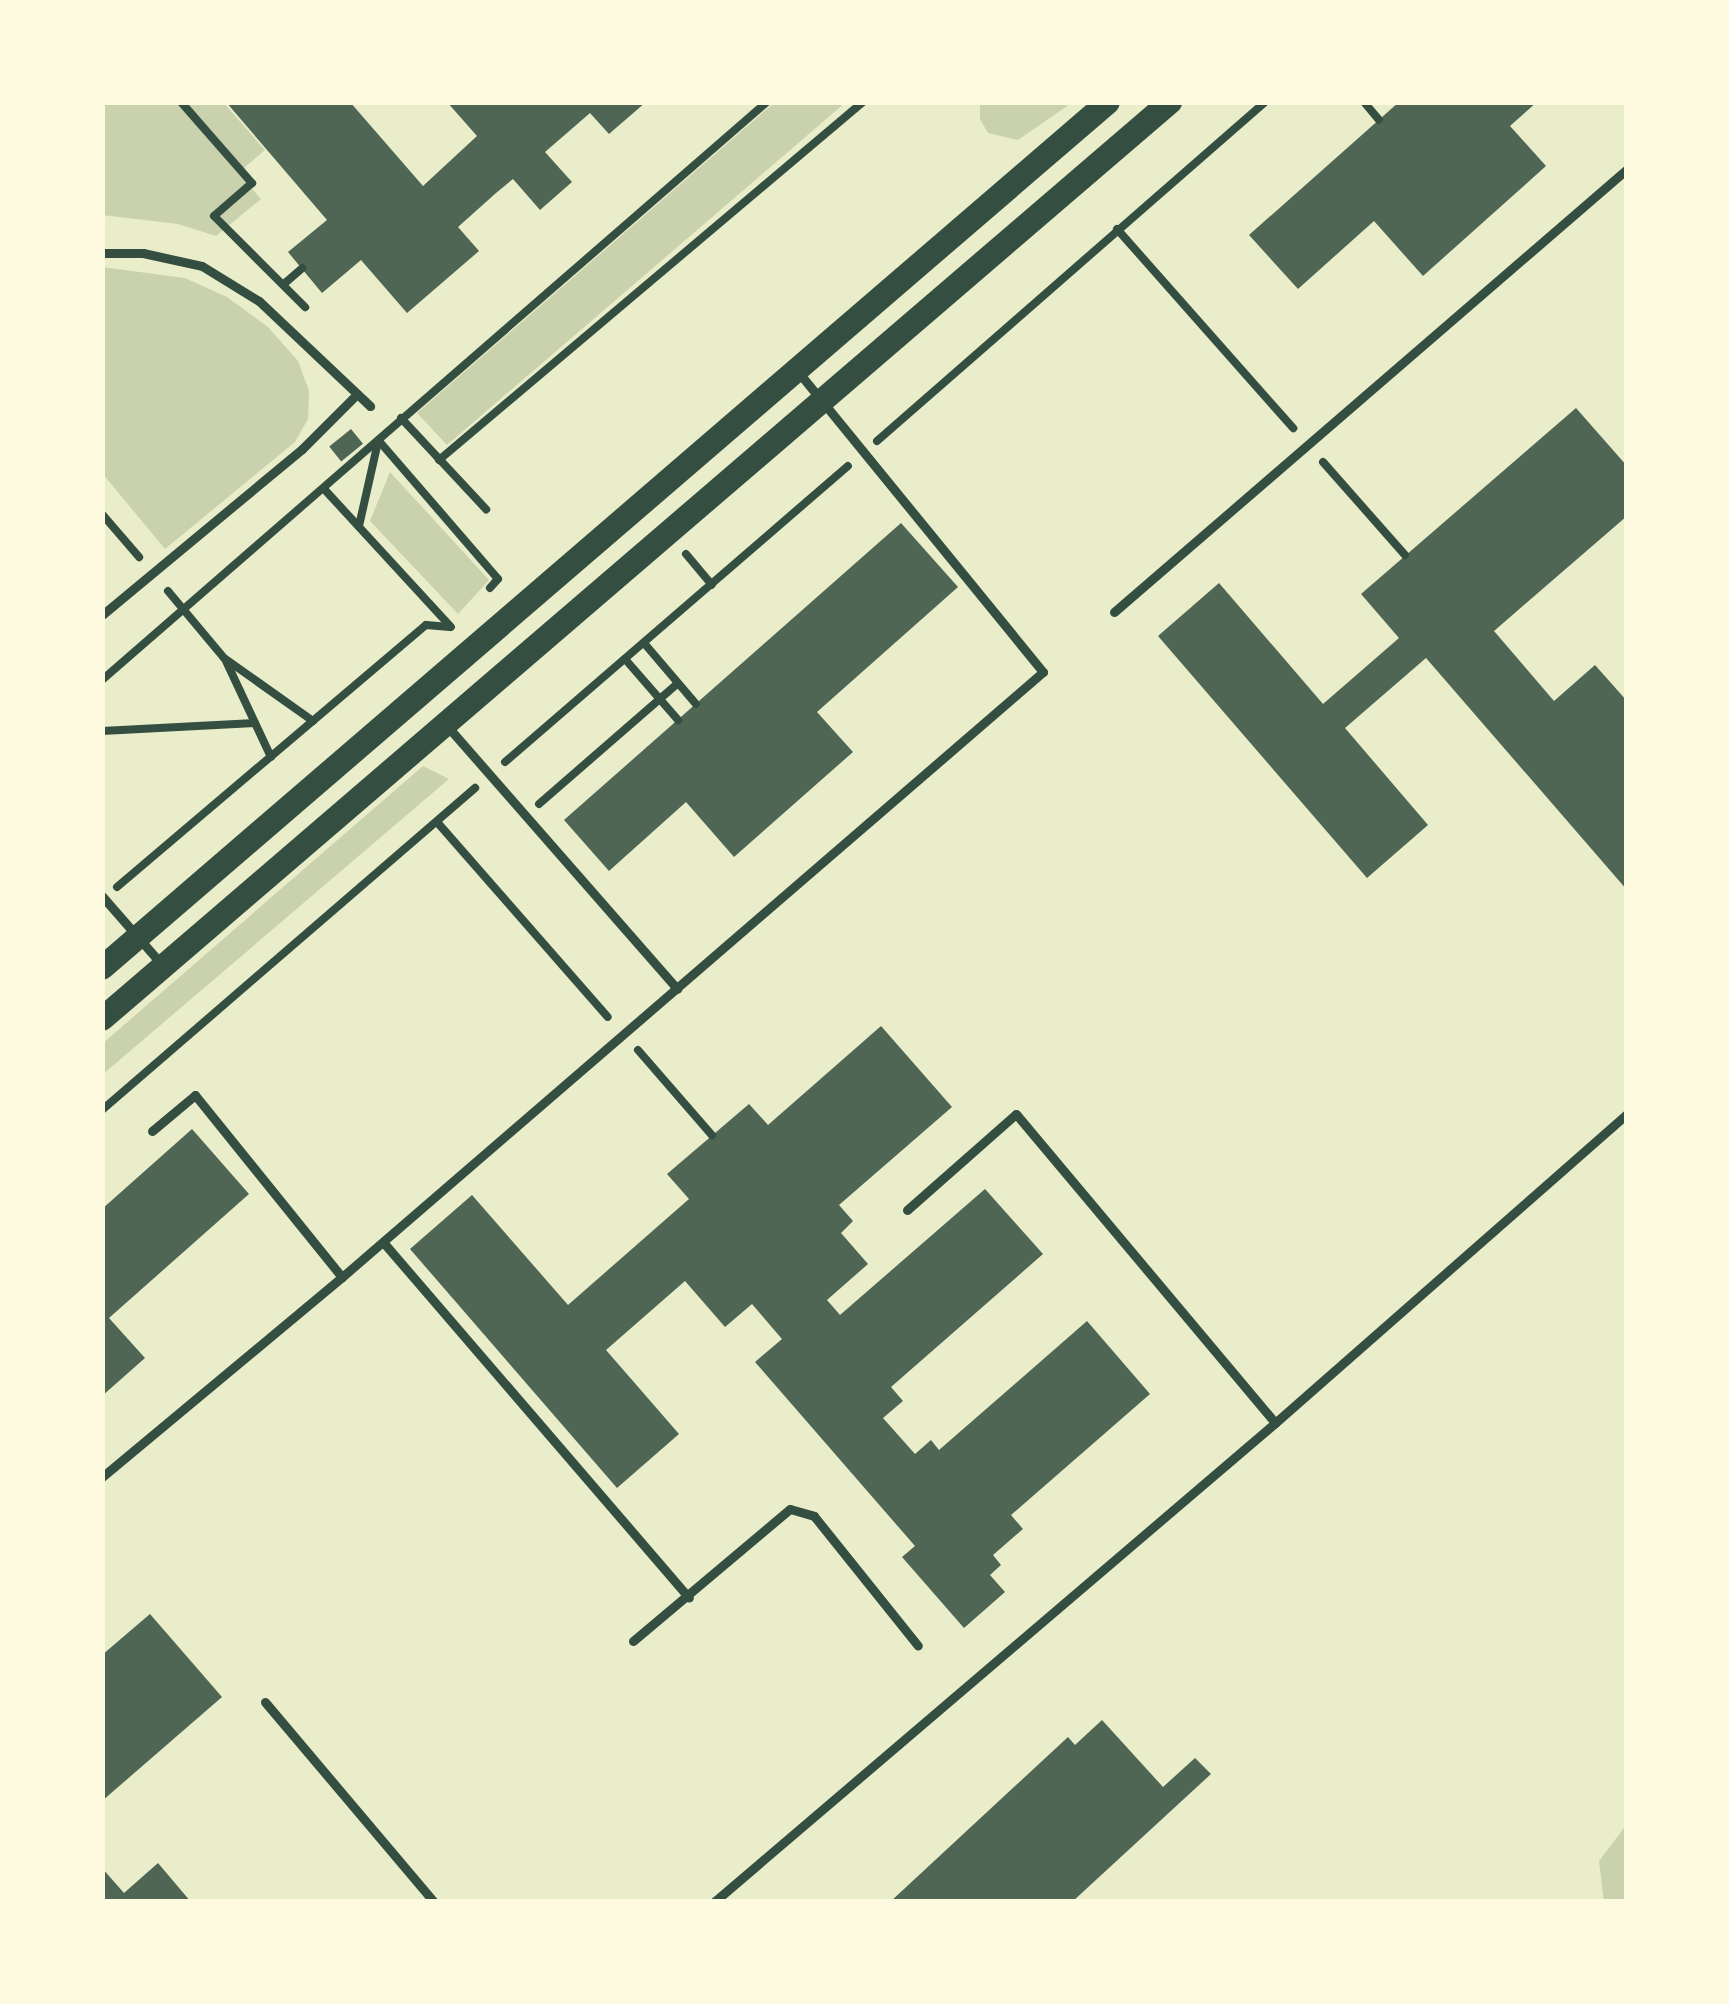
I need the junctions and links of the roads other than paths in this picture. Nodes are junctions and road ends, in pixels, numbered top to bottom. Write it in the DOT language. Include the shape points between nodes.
graph roads {
  1 [pos="1108,102"];
  2 [pos="1171,102"];
  3 [pos="1627,169"];
  4 [pos="102,253"];
  5 [pos="794,368"];
  6 [pos="358,394"];
  7 [pos="821,400"];
  8 [pos="370,406"];
  9 [pos="1114,612"];
  10 [pos="102,616"];
  11 [pos="444,723"];
  12 [pos="103,897"];
  13 [pos="137,938"];
  14 [pos="163,966"];
  15 [pos="102,968"];
  16 [pos="677,988"];
  17 [pos="102,1019"];
  18 [pos="1627,1114"];
  19 [pos="152,1131"];
  20 [pos="907,1210"];
  21 [pos="383,1242"];
  22 [pos="342,1277"];
  23 [pos="1275,1424"];
  24 [pos="102,1477"];
  25 [pos="689,1598"];
  26 [pos="633,1641"];
  27 [pos="918,1646"];
  28 [pos="265,1702"];
  29 [pos="434,1902"];
  30 [pos="714,1902"];
  1 -- 5 [label="main road"];
  2 -- 7 [label="main road"];
  3 -- 9 [label="lane"];
  4 -- 6 [label="lane" via="202,266 260,301"];
  5 -- 7 [label="lane"];
  5 -- 13 [label="main road"];
  6 -- 8 [label="lane"];
  6 -- 10 [label="lane"];
  7 -- 11 [label="main road"];
  7 -- 16 [label="lane" via="1043,673"];
  11 -- 14 [label="main road"];
  11 -- 16 [label="lane"];
  12 -- 13 [label="lane"];
  13 -- 14 [label="lane"];
  13 -- 15 [label="main road"];
  14 -- 17 [label="main road"];
  16 -- 21 [label="lane"];
  18 -- 23 [label="lane"];
  19 -- 22 [label="lane" via="195,1095"];
  20 -- 23 [label="lane" via="1016,1114"];
  21 -- 22 [label="lane"];
  21 -- 25 [label="lane"];
  22 -- 24 [label="lane"];
  23 -- 30 [label="lane"];
  25 -- 26 [label="lane"];
  25 -- 27 [label="lane" via="790,1509 814,1516"];
  28 -- 29 [label="lane"];
}
